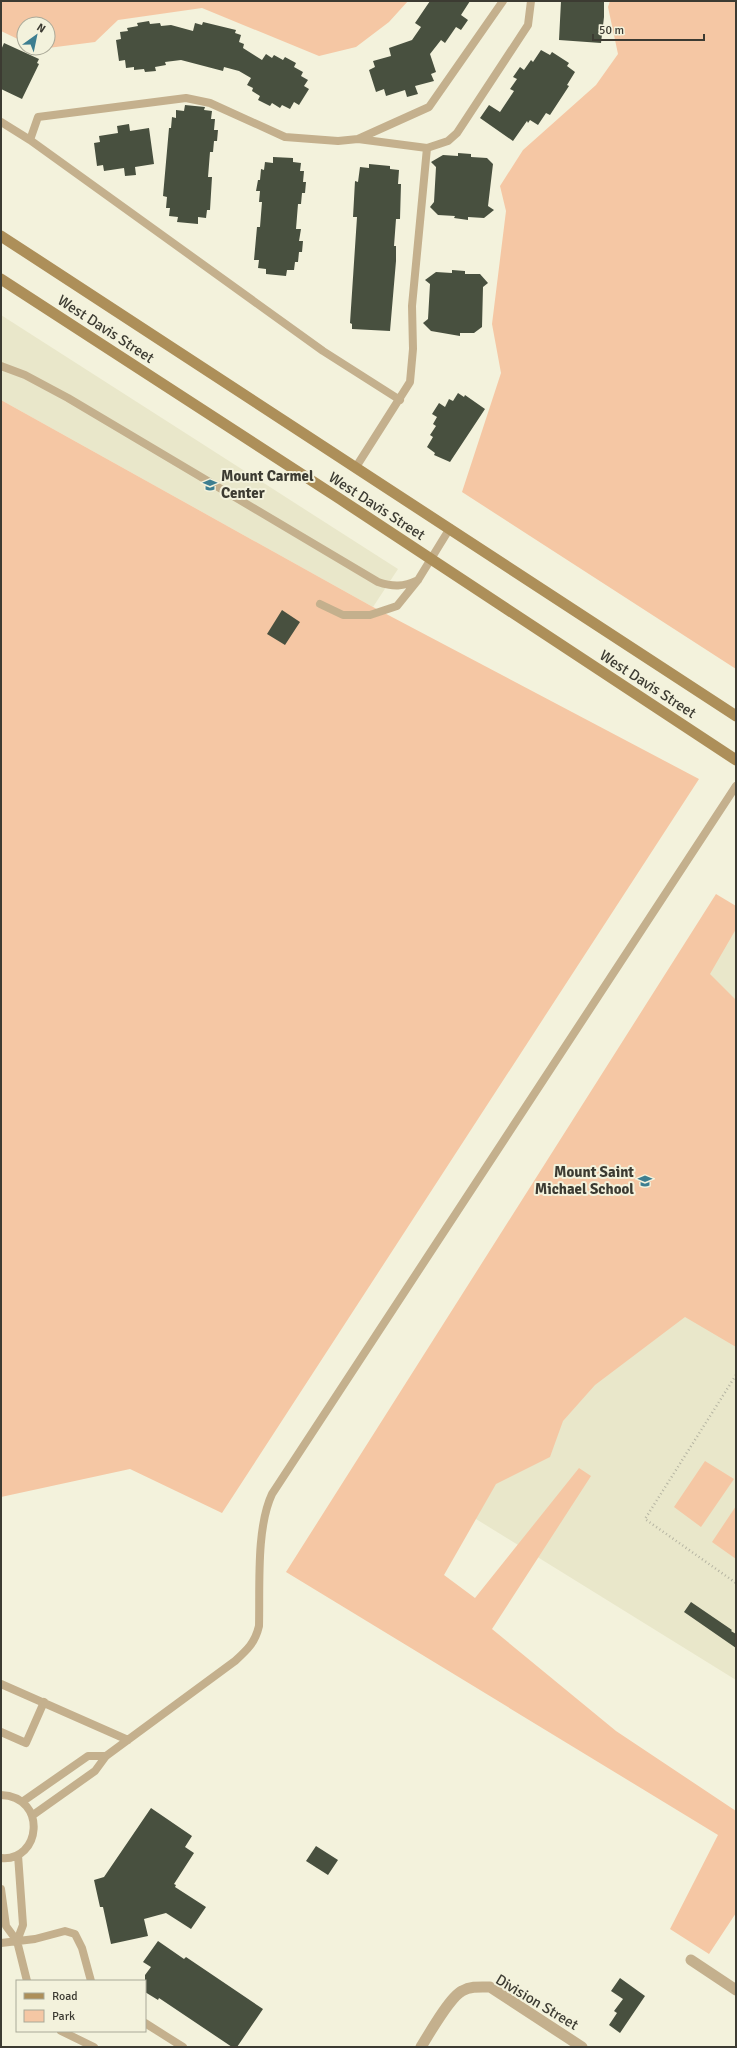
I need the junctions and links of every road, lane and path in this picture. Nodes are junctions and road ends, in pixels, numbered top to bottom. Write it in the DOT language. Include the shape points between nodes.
graph roads {
  1 [pos="503,1"];
  2 [pos="531,1"];
  3 [pos="1,122"];
  4 [pos="358,139"];
  5 [pos="30,140"];
  6 [pos="427,148"];
  7 [pos="1,236"];
  8 [pos="1,279"];
  9 [pos="1,366"];
  10 [pos="400,400"];
  11 [pos="356,467"];
  12 [pos="450,528"];
  13 [pos="431,559"];
  14 [pos="418,580"];
  15 [pos="320,604"];
  16 [pos="736,716"];
  17 [pos="736,760"];
  18 [pos="736,786"];
  19 [pos="736,1375"];
  20 [pos="736,1583"];
  21 [pos="1,1684"];
  22 [pos="44,1702"];
  23 [pos="1,1732"];
  24 [pos="128,1740"];
  25 [pos="106,1756"];
  26 [pos="1,1795"];
  27 [pos="22,1802"];
  28 [pos="33,1816"];
  29 [pos="18,1855"];
  30 [pos="1,1858"];
  31 [pos="1,1889"];
  32 [pos="17,1941"];
  33 [pos="1,1943"];
  34 [pos="691,1960"];
  35 [pos="27,1980"];
  36 [pos="91,1980"];
  37 [pos="736,1990"];
  38 [pos="146,2024"];
  39 [pos="64,2032"];
  40 [pos="94,2047"];
  41 [pos="183,2047"];
  42 [pos="421,2047"];
  43 [pos="582,2047"];
  1 -- 4 [label="lane" via="429,107"];
  2 -- 6 [label="lane" via="528,25 457,133 448,141"];
  3 -- 5 [label="lane"];
  4 -- 5 [label="lane" via="338,141 285,137 210,103 186,98 38,117"];
  4 -- 6 [label="lane"];
  5 -- 10 [label="lane" via="323,351"];
  6 -- 10 [label="lane" via="412,306 413,349 410,382"];
  7 -- 11 [label="main road, West Davis Street"];
  8 -- 13 [label="main road, West Davis Street"];
  9 -- 14 [label="lane" via="25,375 68,398 378,582 393,587"];
  10 -- 11 [label="lane"];
  11 -- 12 [label="main road, West Davis Street"];
  12 -- 13 [label="lane"];
  12 -- 16 [label="main road, West Davis Street"];
  13 -- 14 [label="lane"];
  13 -- 17 [label="main road, West Davis Street"];
  14 -- 15 [label="lane" via="397,606 370,615 343,615"];
  18 -- 24 [label="lane" via="272,1494 266,1510 262,1535 259,1626 256,1638 235,1661"];
  19 -- 20 [label="path" via="645,1519"];
  21 -- 22 [label="lane"];
  22 -- 23 [label="lane" via="26,1743"];
  22 -- 24 [label="lane"];
  24 -- 25 [label="lane"];
  25 -- 27 [label="lane" via="88,1756"];
  25 -- 28 [label="lane" via="95,1771"];
  26 -- 27 [label="lane" via="10,1795"];
  27 -- 28 [label="lane"];
  28 -- 29 [label="lane" via="34,1835 28,1846"];
  29 -- 30 [label="lane"];
  29 -- 32 [label="lane" via="23,1925"];
  31 -- 32 [label="lane" via="6,1926"];
  32 -- 33 [label="lane"];
  32 -- 35 [label="lane"];
  32 -- 36 [label="lane" via="35,1939 65,1930 75,1934 82,1948"];
  34 -- 37 [label="street"];
  38 -- 41 [label="lane"];
  39 -- 40 [label="lane"];
  42 -- 43 [label="street, Division Street" via="461,1992 476,1986 490,1987"];
}
